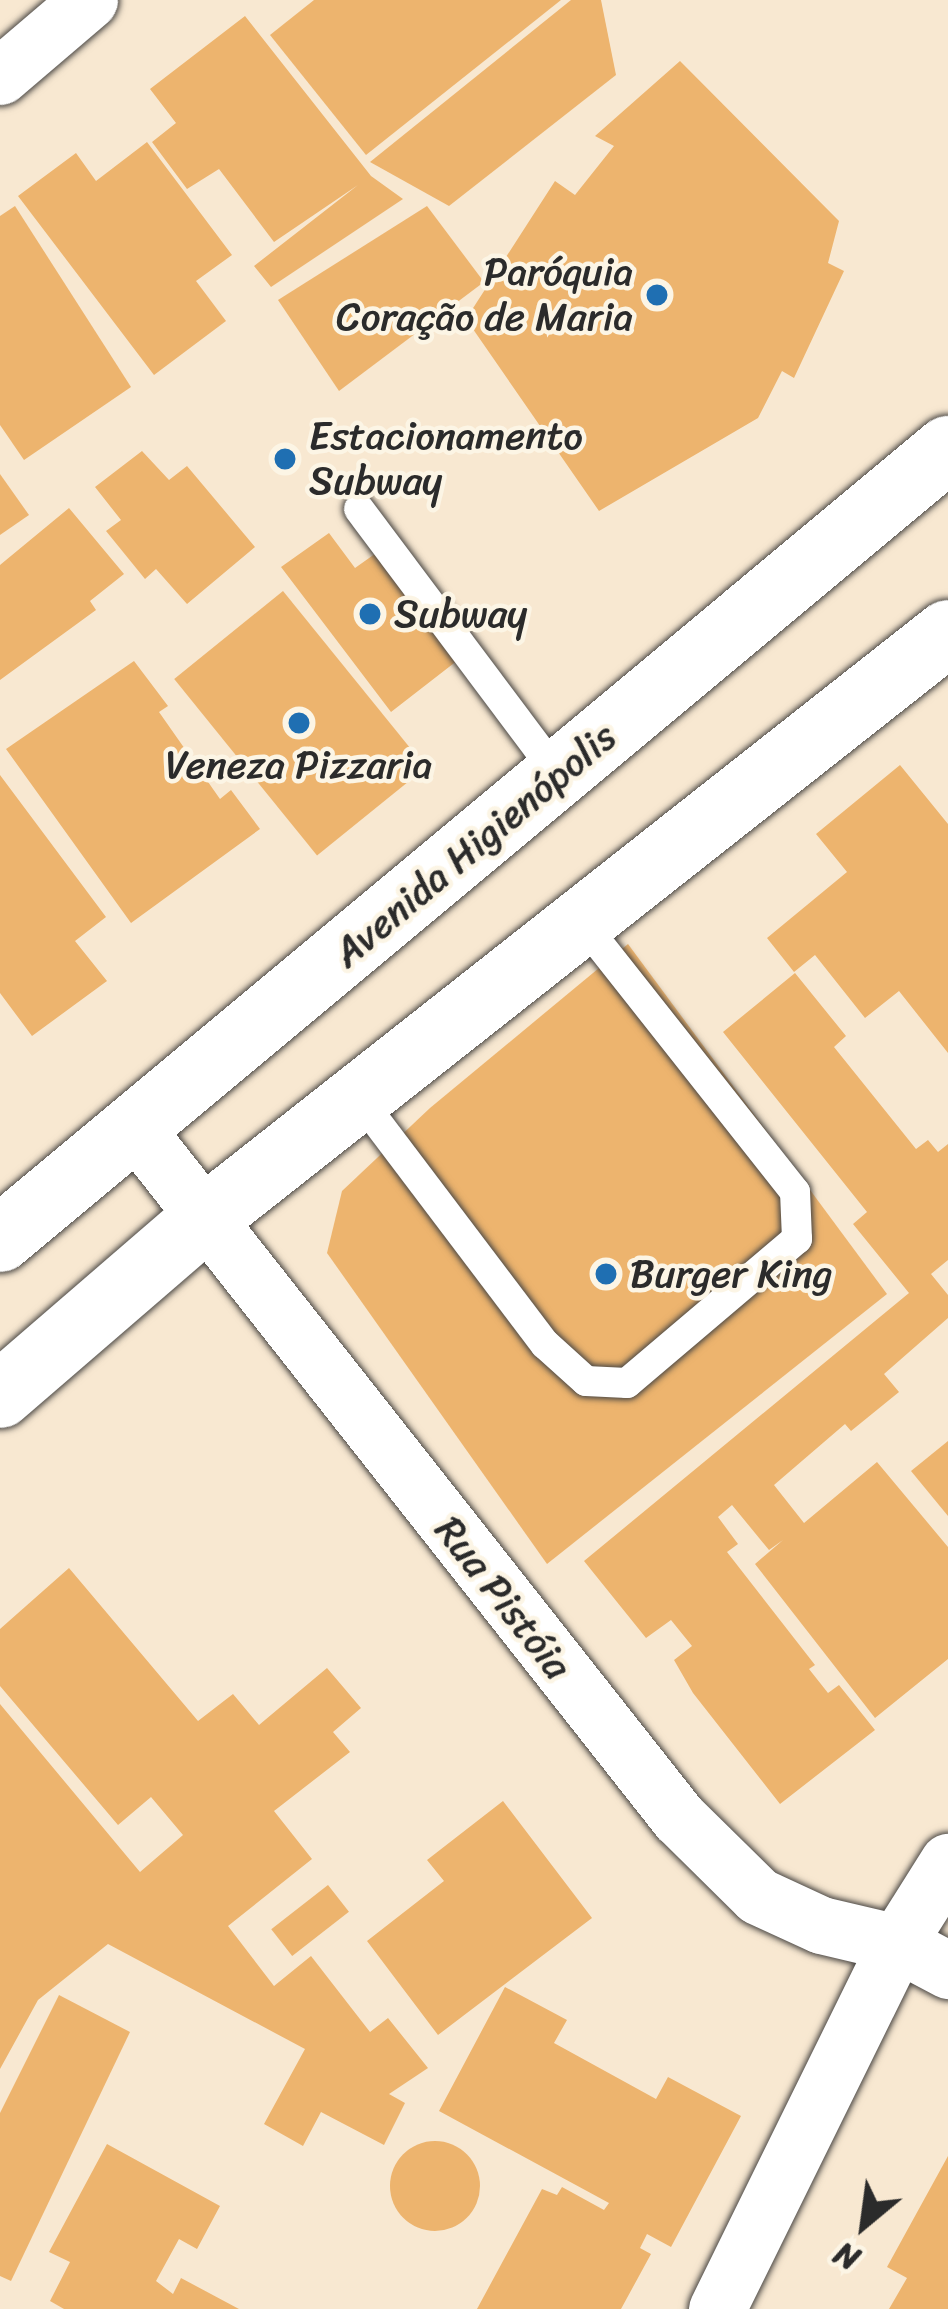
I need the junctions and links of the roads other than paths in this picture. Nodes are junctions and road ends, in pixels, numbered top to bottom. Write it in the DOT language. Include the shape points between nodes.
graph roads {
  1 [pos="89,0"];
  2 [pos="0,76"];
  3 [pos="948,449"];
  4 [pos="359,509"];
  5 [pos="948,633"];
  6 [pos="558,775"];
  7 [pos="582,922"];
  8 [pos="358,1097"];
  9 [pos="134,1127"];
  10 [pos="203,1220"];
  11 [pos="0,1239"];
  12 [pos="0,1395"];
  13 [pos="948,1862"];
  14 [pos="897,1943"];
  15 [pos="948,1970"];
  16 [pos="717,2309"];
  1 -- 2 [label="street"];
  3 -- 6 [label="main road, Avenida Higienópolis"];
  4 -- 6 [label="lane"];
  5 -- 7 [label="main road"];
  6 -- 9 [label="main road, Avenida Higienópolis"];
  7 -- 8 [label="main road"];
  7 -- 8 [label="lane" via="795,1192 797,1239 627,1383 586,1381 545,1344"];
  8 -- 10 [label="main road"];
  9 -- 10 [label="street, Rua Pistóia"];
  9 -- 11 [label="main road, Avenida Higienópolis"];
  10 -- 12 [label="main road"];
  10 -- 14 [label="street, Rua Pistóia" via="678,1817 758,1896 821,1925"];
  13 -- 14 [label="street"];
  14 -- 15 [label="street, Rua Pistóia"];
  14 -- 16 [label="street"];
}
